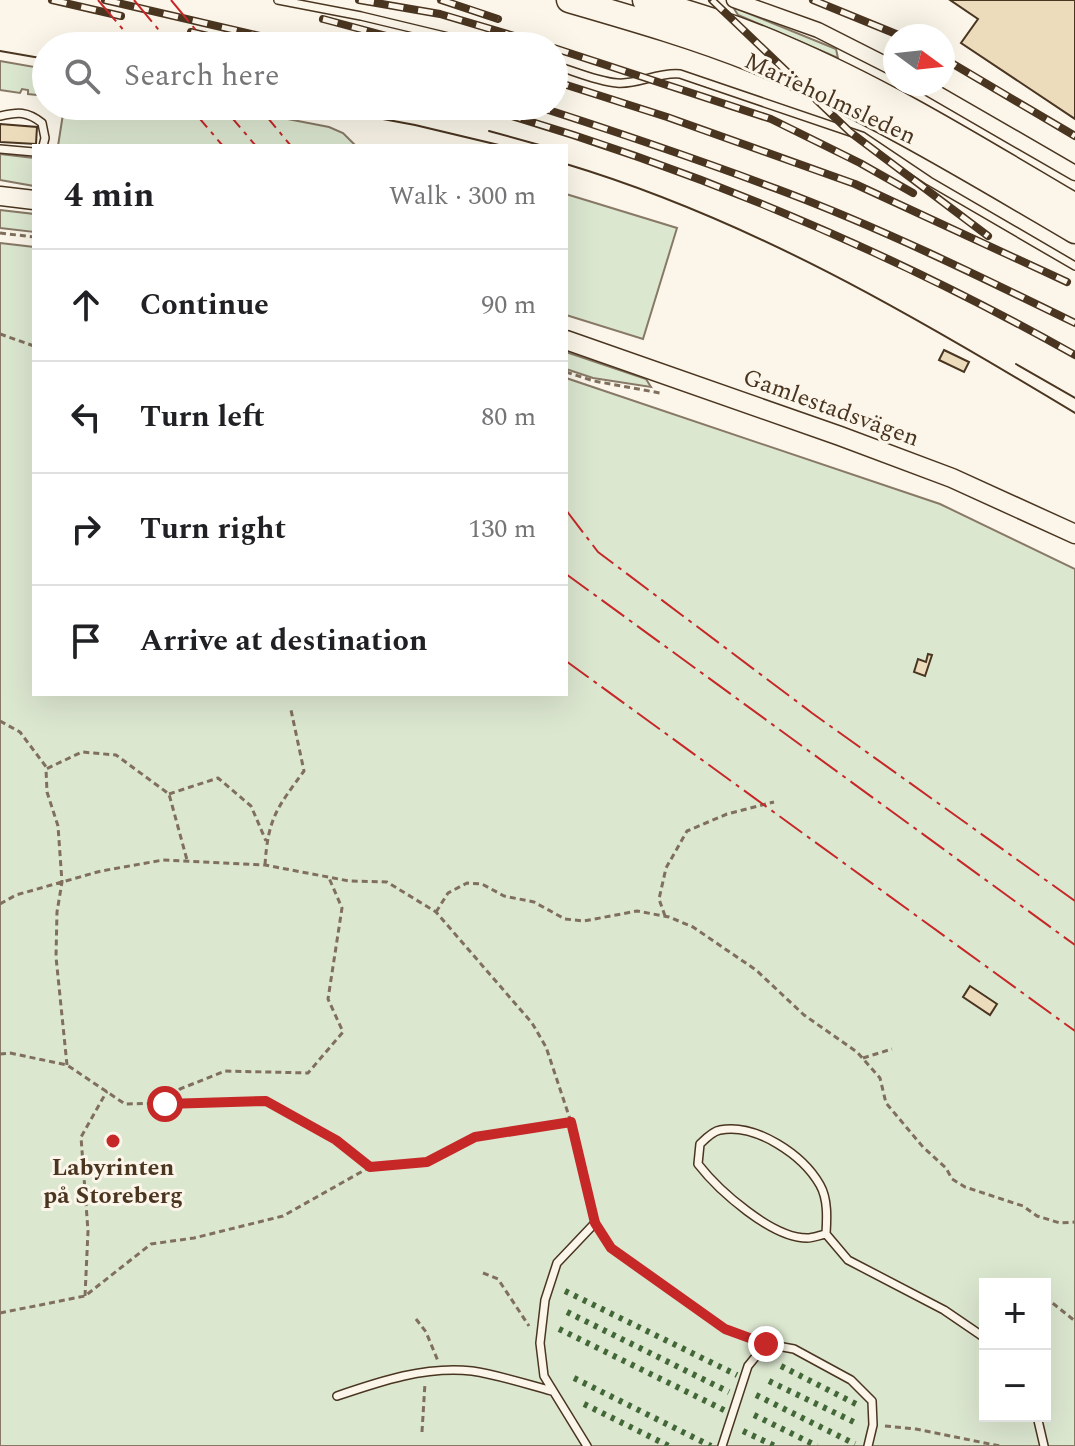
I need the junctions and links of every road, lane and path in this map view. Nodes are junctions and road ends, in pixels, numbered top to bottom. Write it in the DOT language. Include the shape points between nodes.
graph roads {
  1 [pos="278,0"];
  2 [pos="569,0"];
  3 [pos="645,0"];
  4 [pos="734,0"];
  5 [pos="428,32"];
  6 [pos="883,63"];
  7 [pos="568,69"];
  8 [pos="942,96"];
  9 [pos="32,115"];
  10 [pos="0,116"];
  11 [pos="38,120"];
  12 [pos="44,144"];
  13 [pos="0,149"];
  14 [pos="32,152"];
  15 [pos="1075,173"];
  16 [pos="0,196"];
  17 [pos="32,200"];
  18 [pos="1075,206"];
  19 [pos="1075,231"];
  20 [pos="0,233"];
  21 [pos="32,237"];
  22 [pos="1075,266"];
  23 [pos="0,334"];
  24 [pos="568,341"];
  25 [pos="32,345"];
  26 [pos="568,373"];
  27 [pos="671,394"];
  28 [pos="1075,534"];
  29 [pos="291,710"];
  30 [pos="0,721"];
  31 [pos="47,768"];
  32 [pos="169,794"];
  33 [pos="774,802"];
  34 [pos="266,843"];
  35 [pos="187,860"];
  36 [pos="265,865"];
  37 [pos="329,878"];
  38 [pos="62,882"];
  39 [pos="0,904"];
  40 [pos="436,912"];
  41 [pos="665,916"];
  42 [pos="892,1049"];
  43 [pos="0,1054"];
  44 [pos="863,1058"];
  45 [pos="67,1065"];
  46 [pos="107,1091"];
  47 [pos="165,1104"];
  48 [pos="571,1122"];
  49 [pos="370,1167"];
  50 [pos="1075,1222"];
  51 [pos="595,1223"];
  52 [pos="826,1234"];
  53 [pos="483,1273"];
  54 [pos="85,1296"];
  55 [pos="1051,1302"];
  56 [pos="0,1313"];
  57 [pos="416,1319"];
  58 [pos="1075,1321"];
  59 [pos="541,1334"];
  60 [pos="979,1334"];
  61 [pos="766,1344"];
  62 [pos="441,1370"];
  63 [pos="426,1372"];
  64 [pos="552,1391"];
  65 [pos="337,1396"];
  66 [pos="1038,1422"];
  67 [pos="873,1425"];
  68 [pos="422,1432"];
  69 [pos="587,1446"];
  70 [pos="722,1446"];
  71 [pos="868,1446"];
  72 [pos="1000,1446"];
  73 [pos="1044,1446"];
  1 -- 5 [label="lane"];
  2 -- 19 [label="highway, Marieholmsleden" via="752,59 797,79 912,136"];
  3 -- 18 [label="highway, Marieholmsleden" via="751,35 837,72"];
  4 -- 6 [label="street" via="818,30"];
  7 -- 22 [label="lane" via="617,83 680,74 862,136"];
  8 -- 15 [label="street"];
  9 -- 10 [label="lane"];
  11 -- 12 [label="lane"];
  13 -- 14 [label="lane"];
  16 -- 17 [label="street"];
  20 -- 21 [label="path"];
  23 -- 25 [label="path"];
  24 -- 28 [label="street, Gamlestadsvägen" via="952,478"];
  26 -- 27 [label="path"];
  29 -- 34 [label="path" via="304,771 277,809"];
  30 -- 31 [label="path" via="20,732"];
  31 -- 32 [label="path" via="82,752 116,755"];
  31 -- 38 [label="path"];
  32 -- 34 [label="path" via="218,778 251,806"];
  32 -- 35 [label="path"];
  33 -- 41 [label="path" via="687,831 666,868 659,899"];
  34 -- 36 [label="path"];
  35 -- 36 [label="path"];
  35 -- 38 [label="path" via="163,860"];
  36 -- 37 [label="path"];
  37 -- 40 [label="path" via="387,882"];
  37 -- 47 [label="path" via="342,908 328,999 343,1032 308,1073 225,1071 180,1089"];
  38 -- 39 [label="path"];
  38 -- 45 [label="path" via="56,957"];
  40 -- 41 [label="path" via="448,893 467,883 534,902 565,919 584,921 637,911"];
  40 -- 48 [label="path" via="532,1023 546,1047"];
  41 -- 44 [label="path" via="693,927 756,970 804,1015"];
  42 -- 44 [label="path"];
  43 -- 45 [label="path"];
  44 -- 50 [label="path" via="880,1078 886,1103 952,1179 1037,1216"];
  45 -- 46 [label="path"];
  46 -- 47 [label="path" via="125,1104"];
  46 -- 54 [label="path" via="81,1137 88,1231"];
  47 -- 49 [label="path" via="266,1101 336,1140"];
  48 -- 49 [label="path" via="475,1137 427,1162"];
  48 -- 51 [label="path"];
  49 -- 54 [label="path" via="283,1216 151,1244"];
  51 -- 59 [label="lane" via="557,1263"];
  51 -- 61 [label="path" via="611,1248 690,1306 725,1329"];
  52 -- 52 [label="lane" via="821,1185 792,1154 770,1139 742,1130 717,1130 700,1144 698,1164 747,1212 784,1232 806,1238"];
  52 -- 60 [label="lane" via="848,1260"];
  53 -- 59 [label="path" via="498,1279 529,1327"];
  54 -- 56 [label="path"];
  55 -- 58 [label="path"];
  57 -- 62 [label="path"];
  59 -- 64 [label="lane" via="544,1376"];
  61 -- 67 [label="lane" via="794,1349 851,1380 872,1401"];
  61 -- 70 [label="lane" via="748,1366"];
  62 -- 63 [label="lane"];
  62 -- 64 [label="lane" via="473,1371"];
  63 -- 65 [label="lane"];
  63 -- 68 [label="path"];
  64 -- 69 [label="lane"];
  66 -- 73 [label="lane"];
  67 -- 71 [label="lane"];
  67 -- 72 [label="path"];
}
